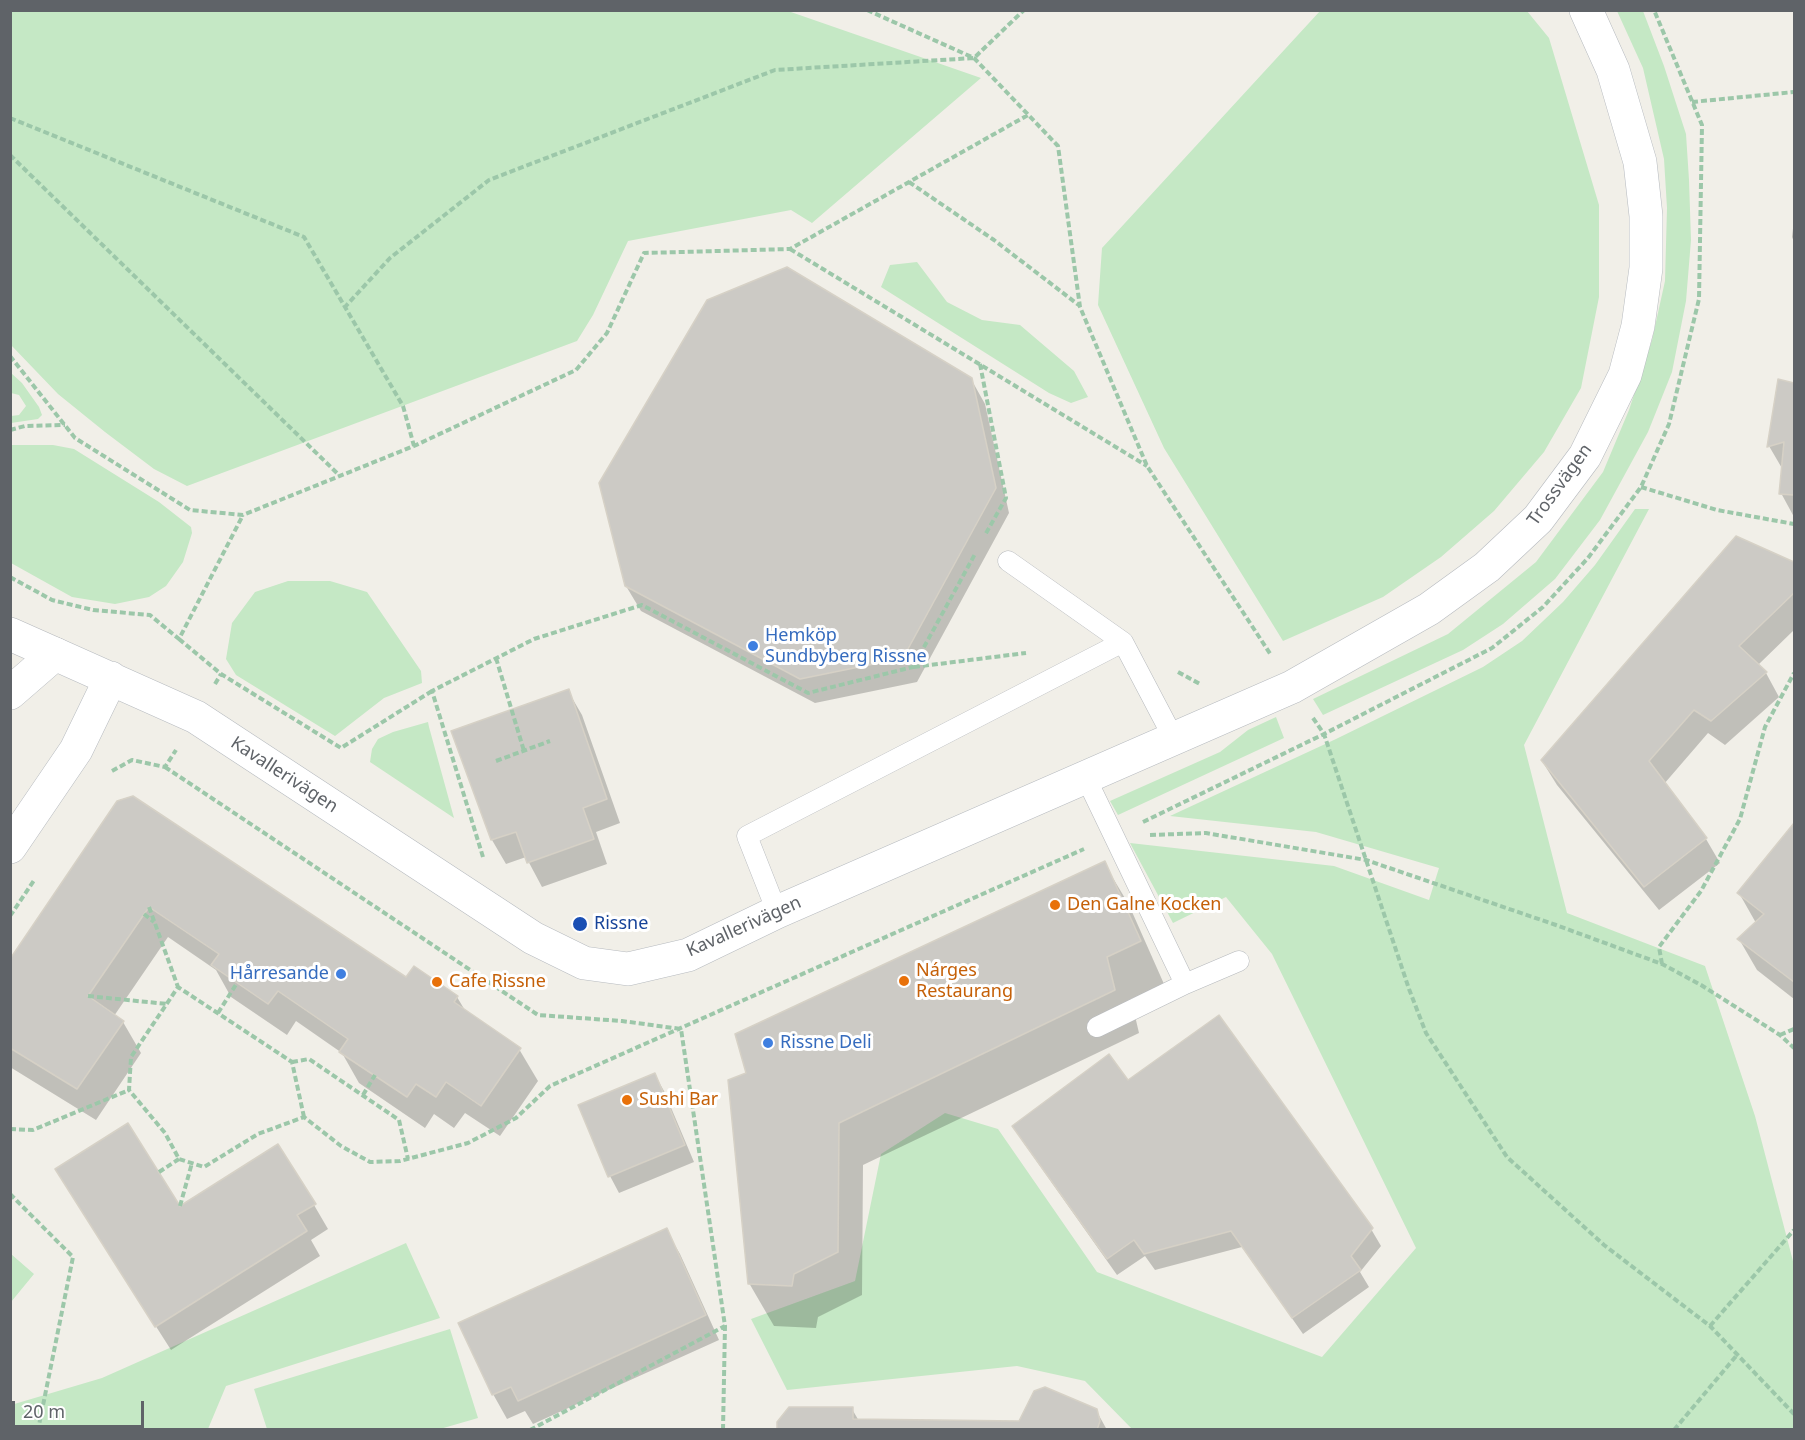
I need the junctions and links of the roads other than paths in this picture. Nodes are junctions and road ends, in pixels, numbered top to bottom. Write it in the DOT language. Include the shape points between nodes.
graph roads {
  1 [pos="1586,10"];
  2 [pos="1008,561"];
  3 [pos="10,634"];
  4 [pos="1123,642"];
  5 [pos="55,654"];
  6 [pos="111,678"];
  7 [pos="10,693"];
  8 [pos="1174,739"];
  9 [pos="1086,778"];
  10 [pos="10,847"];
  11 [pos="777,912"];
  12 [pos="1239,961"];
  13 [pos="1185,984"];
  14 [pos="1097,1027"];
  1 -- 8 [label="street, Trossvägen" via="1613,70 1637,150 1646,216 1646,268 1638,326 1625,375 1586,456 1538,519 1487,567 1429,609 1292,687"];
  2 -- 4 [label="lane"];
  3 -- 5 [label="street, Kavallerivägen"];
  4 -- 8 [label="lane"];
  4 -- 11 [label="lane" via="747,836"];
  5 -- 6 [label="street, Kavallerivägen"];
  5 -- 7 [label="street"];
  6 -- 10 [label="street" via="76,750"];
  6 -- 11 [label="street, Kavallerivägen" via="196,717 533,938 584,963 628,969 688,954"];
  8 -- 9 [label="street, Kavallerivägen"];
  9 -- 11 [label="street, Kavallerivägen"];
  9 -- 13 [label="lane"];
  12 -- 13 [label="lane"];
  13 -- 14 [label="lane"];
}
